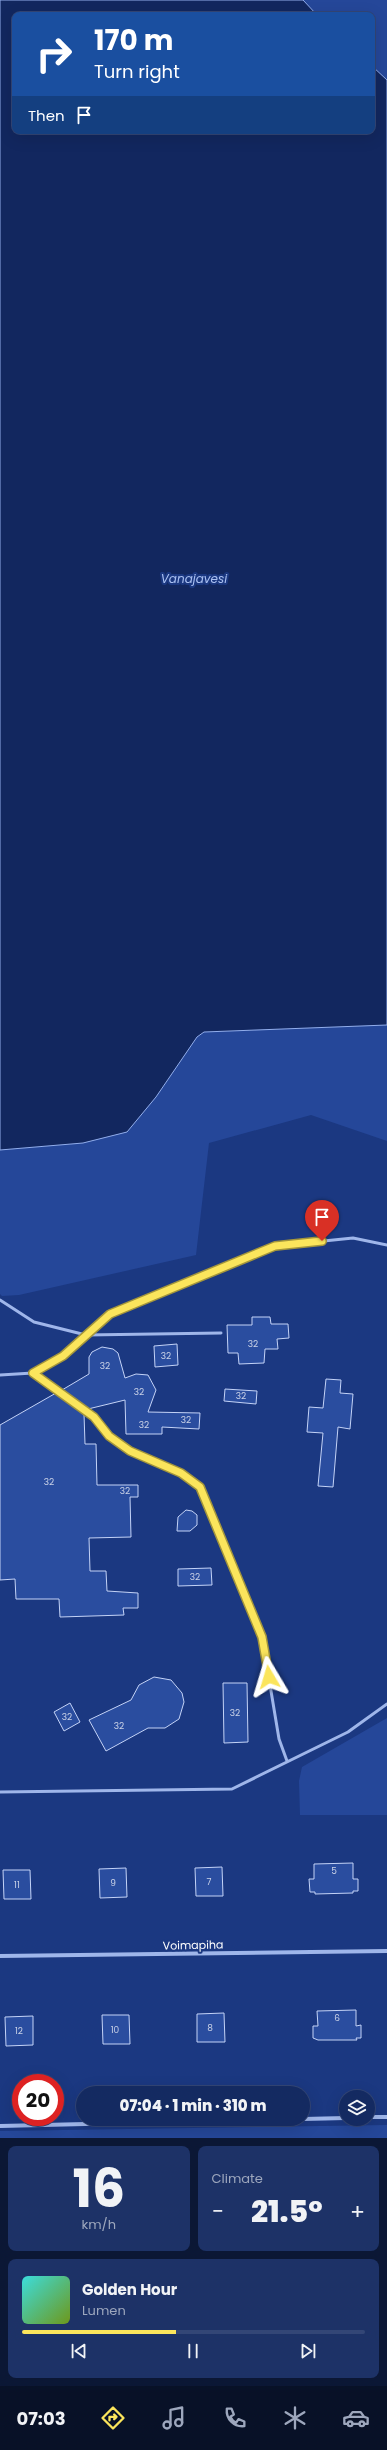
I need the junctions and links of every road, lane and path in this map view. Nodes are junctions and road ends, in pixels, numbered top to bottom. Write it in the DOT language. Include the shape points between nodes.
graph roads {
  1 [pos="387,1246"];
  2 [pos="0,1300"];
  3 [pos="221,1333"];
  4 [pos="86,1335"];
  5 [pos="33,1373"];
  6 [pos="0,1375"];
  7 [pos="387,1704"];
  8 [pos="287,1761"];
  9 [pos="0,1792"];
  10 [pos="387,1951"];
  11 [pos="0,1956"];
  12 [pos="387,2117"];
  13 [pos="339,2118"];
  14 [pos="375,2118"];
  15 [pos="310,2119"];
  16 [pos="76,2124"];
  17 [pos="0,2126"];
  1 -- 4 [label="lane" via="353,1238 275,1246 110,1314"];
  2 -- 4 [label="lane" via="34,1322"];
  3 -- 4 [label="lane"];
  4 -- 5 [label="lane" via="63,1356"];
  5 -- 6 [label="lane"];
  5 -- 8 [label="lane" via="94,1417 109,1436 125,1447 181,1473 200,1487 262,1637 279,1739"];
  7 -- 8 [label="lane" via="348,1732"];
  8 -- 9 [label="lane" via="232,1789"];
  10 -- 11 [label="street, Voimapiha"];
  12 -- 14 [label="street"];
  13 -- 15 [label="street"];
  16 -- 17 [label="street"];
}
